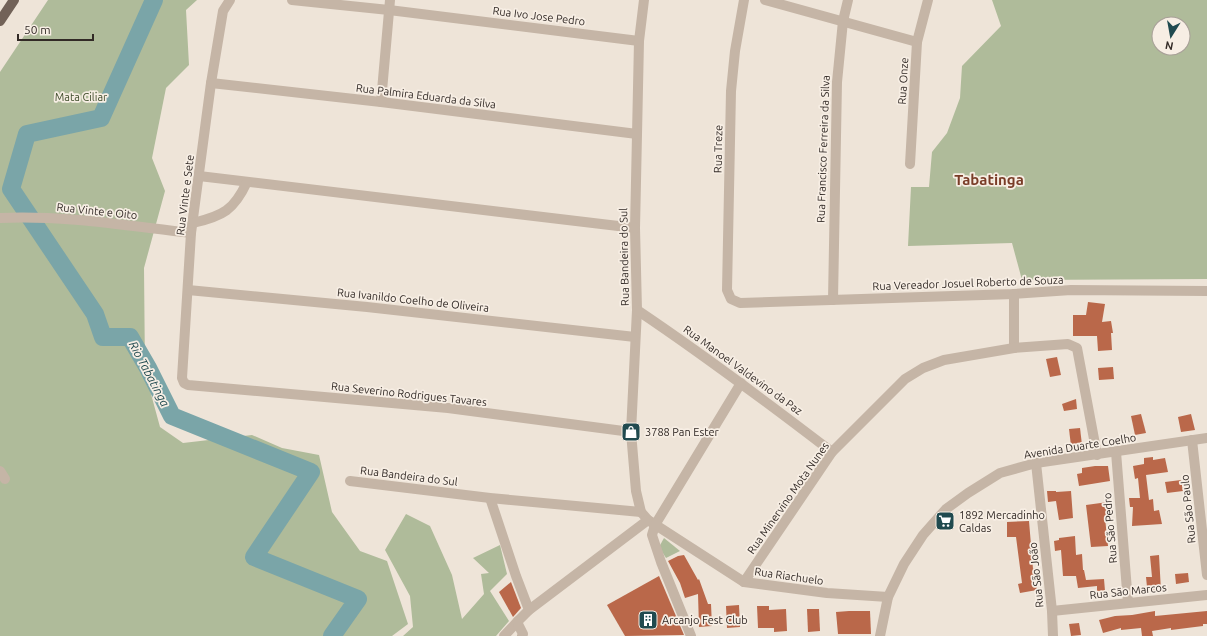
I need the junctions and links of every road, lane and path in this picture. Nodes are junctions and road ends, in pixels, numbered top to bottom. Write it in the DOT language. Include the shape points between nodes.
graph roads {
  1 [pos="14,0"];
  2 [pos="230,0"];
  3 [pos="292,0"];
  4 [pos="644,0"];
  5 [pos="744,0"];
  6 [pos="765,0"];
  7 [pos="848,0"];
  8 [pos="928,0"];
  9 [pos="390,5"];
  10 [pos="0,21"];
  11 [pos="843,21"];
  12 [pos="639,41"];
  13 [pos="917,42"];
  14 [pos="211,83"];
  15 [pos="381,102"];
  16 [pos="637,134"];
  17 [pos="910,164"];
  18 [pos="199,176"];
  19 [pos="247,182"];
  20 [pos="0,218"];
  21 [pos="192,228"];
  22 [pos="635,228"];
  23 [pos="188,290"];
  24 [pos="1207,290"];
  25 [pos="1014,294"];
  26 [pos="731,299"];
  27 [pos="833,300"];
  28 [pos="637,310"];
  29 [pos="635,337"];
  30 [pos="1014,348"];
  31 [pos="184,383"];
  32 [pos="741,383"];
  33 [pos="631,432"];
  34 [pos="1207,438"];
  35 [pos="1192,440"];
  36 [pos="832,452"];
  37 [pos="1116,452"];
  38 [pos="1097,455"];
  39 [pos="1036,463"];
  40 [pos="350,481"];
  41 [pos="490,498"];
  42 [pos="641,512"];
  43 [pos="651,523"];
  44 [pos="1207,575"];
  45 [pos="744,582"];
  46 [pos="1207,595"];
  47 [pos="888,597"];
  48 [pos="1128,603"];
  49 [pos="529,610"];
  50 [pos="1052,611"];
  51 [pos="518,621"];
  52 [pos="504,636"];
  53 [pos="522,636"];
  54 [pos="691,636"];
  55 [pos="880,636"];
  56 [pos="1053,636"];
  1 -- 10 [label="main road"];
  2 -- 14 [label="street, Rua Vinte e Sete" via="223,11"];
  3 -- 9 [label="street, Rua Ivo Jose Pedro"];
  4 -- 12 [label="street, Rua Bandeira do Sul"];
  5 -- 26 [label="street, Rua Treze" via="731,91 727,290"];
  6 -- 11 [label="street"];
  7 -- 11 [label="street, Rua Francisco Ferreira da Silva"];
  8 -- 13 [label="street, Rua Onze"];
  9 -- 12 [label="street, Rua Ivo Jose Pedro"];
  9 -- 15 [label="street"];
  11 -- 13 [label="street"];
  11 -- 27 [label="street, Rua Francisco Ferreira da Silva" via="837,82"];
  12 -- 16 [label="street, Rua Bandeira do Sul"];
  13 -- 17 [label="street, Rua Onze"];
  14 -- 15 [label="street, Rua Palmira Eduarda da Silva"];
  14 -- 18 [label="street, Rua Vinte e Sete"];
  15 -- 16 [label="street, Rua Palmira Eduarda da Silva"];
  16 -- 22 [label="street, Rua Bandeira do Sul"];
  18 -- 19 [label="street"];
  18 -- 21 [label="street, Rua Vinte e Sete"];
  19 -- 21 [label="street, Rua Vinte e Oito" via="230,208"];
  19 -- 22 [label="street"];
  20 -- 21 [label="street, Rua Vinte e Oito" via="24,217"];
  21 -- 23 [label="street, Rua Vinte e Sete"];
  22 -- 28 [label="street, Rua Bandeira do Sul"];
  23 -- 29 [label="street, Rua Ivanildo Coelho de Oliveira"];
  23 -- 31 [label="street, Rua Vinte e Sete" via="182,378"];
  24 -- 25 [label="street, Rua Vereador Josuel Roberto de Souza" via="1071,290"];
  25 -- 27 [label="street, Rua Vereador Josuel Roberto de Souza"];
  25 -- 30 [label="street"];
  26 -- 27 [label="street, Rua Vereador Josuel Roberto de Souza" via="740,303"];
  28 -- 29 [label="street, Rua Bandeira do Sul"];
  28 -- 32 [label="street, Rua Manoel Valdevino da Paz"];
  29 -- 33 [label="street, Rua Bandeira do Sul"];
  30 -- 36 [label="street, Rua Minervino Mota Nunes" via="944,360 905,378"];
  30 -- 38 [label="street, Rua Minervino Mota Nunes" via="1068,344 1077,348"];
  31 -- 33 [label="street, Rua Severino Rodrigues Tavares" via="448,408"];
  32 -- 36 [label="street, Rua Manoel Valdevino da Paz"];
  32 -- 43 [label="street"];
  33 -- 42 [label="street, Rua Bandeira do Sul" via="636,492"];
  34 -- 35 [label="street, Avenida Duarte Coelho"];
  35 -- 37 [label="street, Avenida Duarte Coelho"];
  35 -- 44 [label="street, Rua São Paulo"];
  36 -- 45 [label="street, Rua Minervino Mota Nunes"];
  37 -- 38 [label="street, Avenida Duarte Coelho"];
  37 -- 48 [label="street, Rua São Pedro"];
  38 -- 39 [label="street, Avenida Duarte Coelho"];
  39 -- 47 [label="street, Avenida Duarte Coelho" via="1000,473 946,509 923,535 904,564"];
  39 -- 50 [label="street, Rua São João"];
  40 -- 41 [label="street, Rua Bandeira do Sul"];
  41 -- 42 [label="street, Rua Bandeira do Sul"];
  41 -- 49 [label="street"];
  42 -- 43 [label="street, Rua Bandeira do Sul"];
  43 -- 45 [label="street, Rua Riachuelo"];
  43 -- 49 [label="street"];
  43 -- 54 [label="street" via="652,535 661,562"];
  45 -- 47 [label="street, Rua Riachuelo" via="826,593"];
  46 -- 48 [label="street, Rua São Marcos"];
  47 -- 55 [label="street, Avenida Duarte Coelho"];
  48 -- 50 [label="street, Rua São Marcos"];
  49 -- 51 [label="street"];
  50 -- 56 [label="street, Rua São João"];
  51 -- 52 [label="street"];
  51 -- 53 [label="street"];
}
